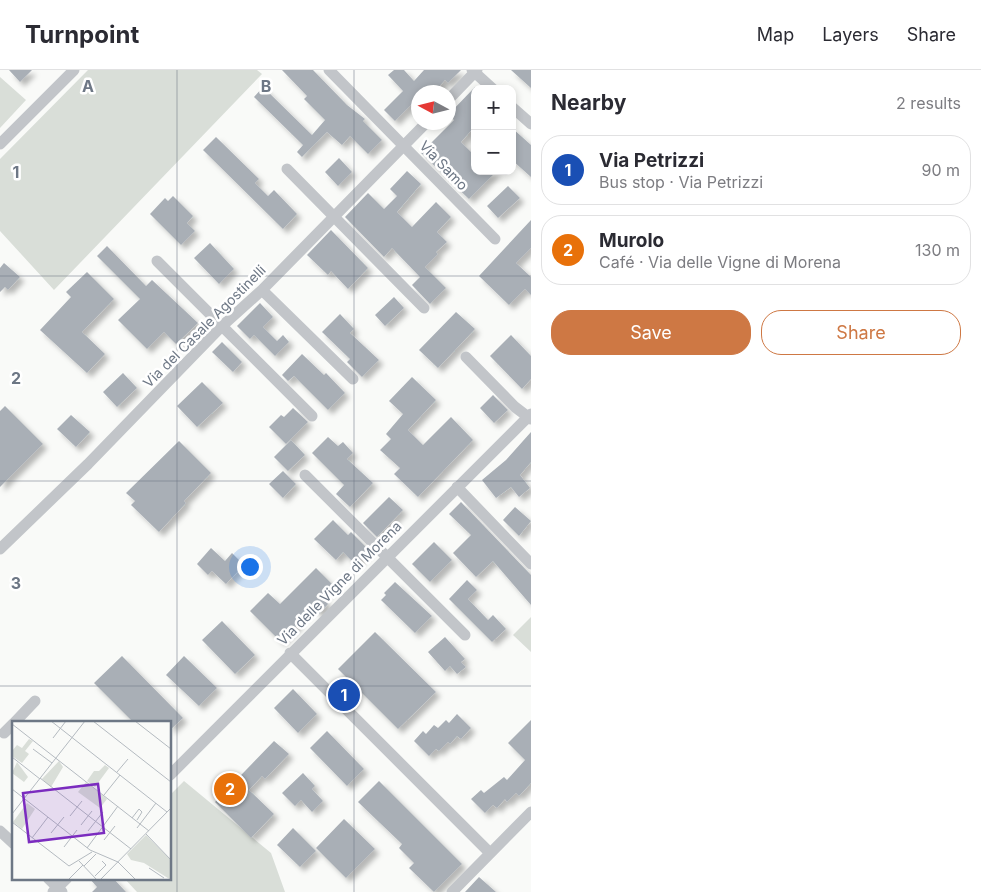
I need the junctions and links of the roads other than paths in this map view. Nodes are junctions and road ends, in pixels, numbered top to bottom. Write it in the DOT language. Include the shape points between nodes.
graph roads {
  1 [pos="74,70"];
  2 [pos="329,70"];
  3 [pos="475,70"];
  4 [pos="490,85"];
  5 [pos="456,91"];
  6 [pos="516,111"];
  7 [pos="531,124"];
  8 [pos="419,130"];
  9 [pos="0,144"];
  10 [pos="404,146"];
  11 [pos="287,169"];
  12 [pos="333,218"];
  13 [pos="495,239"];
  14 [pos="157,261"];
  15 [pos="262,290"];
  16 [pos="424,308"];
  17 [pos="221,327"];
  18 [pos="466,357"];
  19 [pos="353,380"];
  20 [pos="312,416"];
  21 [pos="530,417"];
  22 [pos="305,475"];
  23 [pos="457,488"];
  24 [pos="0,549"];
  25 [pos="387,557"];
  26 [pos="531,564"];
  27 [pos="465,635"];
  28 [pos="290,653"];
  29 [pos="35,701"];
  30 [pos="15,721"];
  31 [pos="12,724"];
  32 [pos="1,733"];
  33 [pos="171,774"];
  34 [pos="531,812"];
  35 [pos="0,831"];
  36 [pos="12,842"];
  37 [pos="490,853"];
  38 [pos="50,880"];
  39 [pos="66,880"];
  40 [pos="58,891"];
  41 [pos="452,892"];
  1 -- 9 [label="street"];
  2 -- 10 [label="street, Via Samo"];
  3 -- 4 [label="street"];
  3 -- 5 [label="street"];
  6 -- 7 [label="street"];
  8 -- 10 [label="street, Via del Casale Agostinelli"];
  10 -- 12 [label="street, Via del Casale Agostinelli"];
  10 -- 13 [label="street, Via Samo"];
  11 -- 12 [label="street"];
  12 -- 15 [label="street, Via del Casale Agostinelli"];
  12 -- 16 [label="street"];
  14 -- 17 [label="street"];
  15 -- 17 [label="street, Via del Casale Agostinelli"];
  15 -- 19 [label="street"];
  17 -- 20 [label="street"];
  17 -- 24 [label="street, Via del Casale Agostinelli"];
  18 -- 21 [label="street"];
  21 -- 23 [label="street, Via delle Vigne di Morena"];
  22 -- 25 [label="street"];
  23 -- 25 [label="street, Via delle Vigne di Morena"];
  23 -- 26 [label="street"];
  25 -- 27 [label="street"];
  25 -- 28 [label="street, Via delle Vigne di Morena"];
  28 -- 33 [label="street, Via delle Vigne di Morena"];
  28 -- 37 [label="street"];
  29 -- 30 [label="street"];
  31 -- 32 [label="street"];
  34 -- 37 [label="street"];
  35 -- 36 [label="street"];
  37 -- 41 [label="street"];
  38 -- 40 [label="street"];
  39 -- 40 [label="street"];
}
